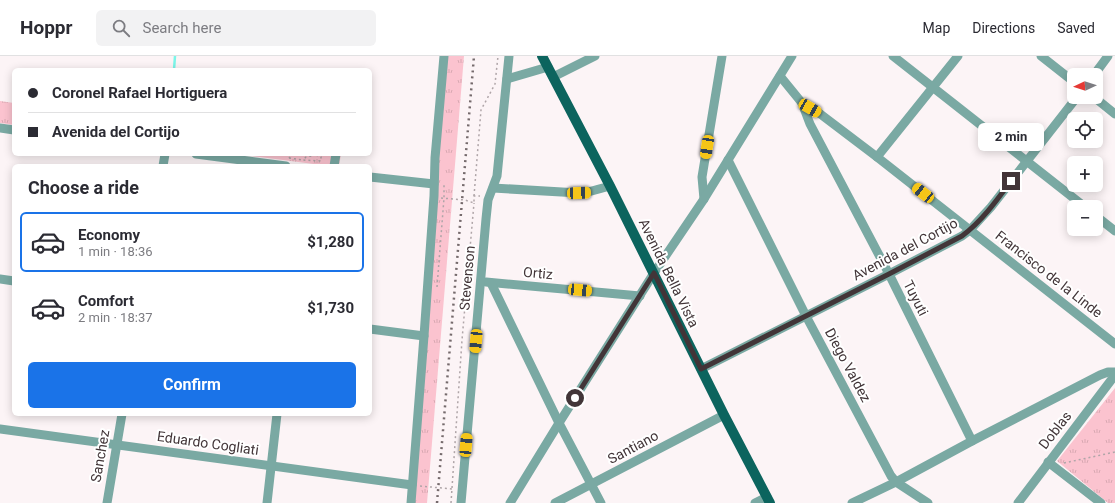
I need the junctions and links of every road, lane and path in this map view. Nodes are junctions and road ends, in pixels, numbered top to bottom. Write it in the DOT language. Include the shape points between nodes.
graph roads {
  1 [pos="444,56"];
  2 [pos="498,56"];
  3 [pos="509,56"];
  4 [pos="542,56"];
  5 [pos="595,56"];
  6 [pos="722,56"];
  7 [pos="792,56"];
  8 [pos="893,56"];
  9 [pos="958,56"];
  10 [pos="1041,56"];
  11 [pos="1108,56"];
  12 [pos="548,67"];
  13 [pos="1099,68"];
  14 [pos="780,76"];
  15 [pos="1067,76"];
  16 [pos="553,77"];
  17 [pos="507,79"];
  18 [pos="934,88"];
  19 [pos="802,103"];
  20 [pos="1071,104"];
  21 [pos="1103,104"];
  22 [pos="1115,114"];
  23 [pos="0,128"];
  24 [pos="12,130"];
  25 [pos="219,156"];
  26 [pos="311,156"];
  27 [pos="318,156"];
  28 [pos="877,157"];
  29 [pos="728,160"];
  30 [pos="318,161"];
  31 [pos="1027,161"];
  32 [pos="288,162"];
  33 [pos="372,176"];
  34 [pos="434,184"];
  35 [pos="610,186"];
  36 [pos="493,188"];
  37 [pos="434,196"];
  38 [pos="474,196"];
  39 [pos="490,197"];
  40 [pos="704,199"];
  41 [pos="1076,200"];
  42 [pos="474,203"];
  43 [pos="1103,222"];
  44 [pos="970,230"];
  45 [pos="1115,231"];
  46 [pos="654,273"];
  47 [pos="889,274"];
  48 [pos="0,279"];
  49 [pos="12,281"];
  50 [pos="481,282"];
  51 [pos="490,283"];
  52 [pos="640,296"];
  53 [pos="806,316"];
  54 [pos="372,329"];
  55 [pos="424,336"];
  56 [pos="1115,344"];
  57 [pos="701,369"];
  58 [pos="1115,372"];
  59 [pos="1115,375"];
  60 [pos="724,415"];
  61 [pos="122,416"];
  62 [pos="277,416"];
  63 [pos="559,423"];
  64 [pos="0,429"];
  65 [pos="972,441"];
  66 [pos="116,445"];
  67 [pos="1115,452"];
  68 [pos="1050,464"];
  69 [pos="271,466"];
  70 [pos="896,482"];
  71 [pos="412,485"];
  72 [pos="591,485"];
  73 [pos="452,489"];
  74 [pos="462,490"];
  75 [pos="768,500"];
  76 [pos="106,503"];
  77 [pos="267,503"];
  78 [pos="410,503"];
  79 [pos="451,503"];
  80 [pos="461,503"];
  81 [pos="510,503"];
  82 [pos="554,503"];
  83 [pos="601,503"];
  84 [pos="755,503"];
  85 [pos="852,503"];
  86 [pos="928,503"];
  87 [pos="1018,503"];
  88 [pos="1101,503"];
  1 -- 34 [label="street"];
  2 -- 38 [label="path" via="495,84 481,110"];
  3 -- 17 [label="street, Stevenson"];
  4 -- 12 [label="main road, Avenida Bella Vista"];
  5 -- 16 [label="street"];
  6 -- 40 [label="street" via="702,177"];
  7 -- 14 [label="street"];
  8 -- 18 [label="street"];
  9 -- 18 [label="street"];
  10 -- 15 [label="street"];
  11 -- 13 [label="street"];
  12 -- 16 [label="main road, Avenida Bella Vista"];
  12 -- 17 [label="street"];
  14 -- 19 [label="street, Francisco de la Linde"];
  14 -- 29 [label="street"];
  16 -- 35 [label="main road, Avenida Bella Vista"];
  17 -- 36 [label="street, Stevenson" via="497,176"];
  18 -- 28 [label="street"];
  18 -- 31 [label="street"];
  19 -- 28 [label="street, Francisco de la Linde"];
  19 -- 47 [label="street, Tuyuti" via="810,124"];
  20 -- 31 [label="street, Avenida del Cortijo"];
  21 -- 22 [label="street"];
  23 -- 24 [label="street"];
  25 -- 32 [label="street"];
  26 -- 30 [label="path" via="303,160"];
  27 -- 30 [label="path" via="321,161"];
  28 -- 44 [label="street, Francisco de la Linde"];
  29 -- 40 [label="street"];
  29 -- 53 [label="street, Diego Valdez"];
  31 -- 41 [label="street"];
  31 -- 44 [label="street, Avenida del Cortijo"];
  33 -- 34 [label="street"];
  34 -- 37 [label="street"];
  35 -- 36 [label="street" via="579,193"];
  35 -- 46 [label="main road, Avenida Bella Vista"];
  36 -- 39 [label="street, Stevenson"];
  37 -- 42 [label="path"];
  37 -- 55 [label="street"];
  38 -- 39 [label="path"];
  38 -- 42 [label="path"];
  39 -- 50 [label="street, Stevenson"];
  40 -- 46 [label="street"];
  42 -- 73 [label="path"];
  43 -- 45 [label="street"];
  44 -- 47 [label="street, Avenida del Cortijo"];
  44 -- 56 [label="street, Francisco de la Linde"];
  46 -- 52 [label="street"];
  46 -- 57 [label="main road, Avenida Bella Vista"];
  47 -- 53 [label="street, Avenida del Cortijo"];
  47 -- 65 [label="street, Tuyuti"];
  48 -- 49 [label="street"];
  50 -- 51 [label="street, Ortiz"];
  50 -- 74 [label="street, Stevenson"];
  51 -- 52 [label="street, Ortiz"];
  51 -- 63 [label="street"];
  52 -- 63 [label="street"];
  53 -- 57 [label="street, Avenida del Cortijo"];
  53 -- 70 [label="street, Diego Valdez"];
  54 -- 55 [label="street"];
  55 -- 71 [label="street"];
  57 -- 60 [label="main road, Avenida Bella Vista"];
  58 -- 65 [label="street" via="1100,375"];
  59 -- 68 [label="street, Doblas"];
  60 -- 72 [label="street, Santiano"];
  60 -- 75 [label="main road, Avenida Bella Vista"];
  61 -- 66 [label="street, Sanchez"];
  62 -- 69 [label="street"];
  63 -- 72 [label="street"];
  63 -- 81 [label="street"];
  64 -- 66 [label="street, Eduardo Cogliati"];
  65 -- 70 [label="street"];
  66 -- 69 [label="street, Eduardo Cogliati"];
  66 -- 76 [label="street, Sanchez"];
  67 -- 68 [label="path"];
  68 -- 87 [label="street, Doblas"];
  68 -- 88 [label="street"];
  69 -- 71 [label="street, Eduardo Cogliati"];
  69 -- 77 [label="street"];
  70 -- 85 [label="street"];
  70 -- 86 [label="street, Diego Valdez"];
  71 -- 73 [label="path"];
  71 -- 78 [label="street"];
  72 -- 82 [label="street, Santiano"];
  72 -- 83 [label="street"];
  73 -- 74 [label="path"];
  73 -- 79 [label="path"];
  74 -- 80 [label="street, Stevenson"];
  75 -- 84 [label="street"];
}
